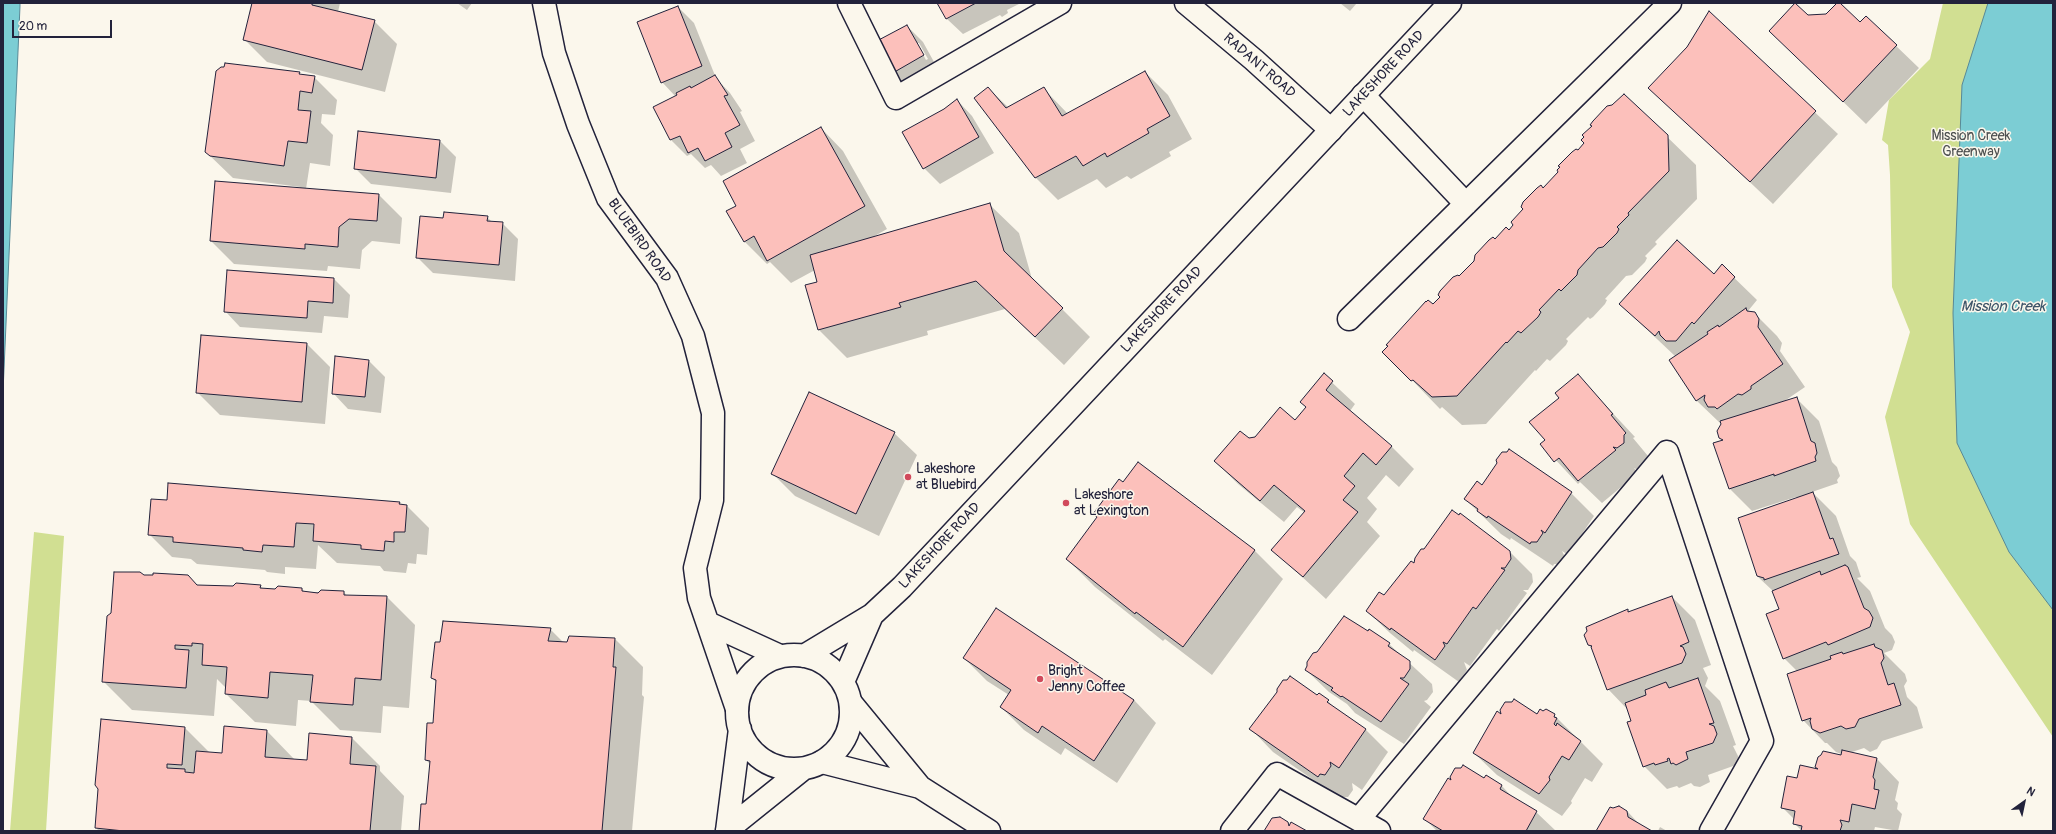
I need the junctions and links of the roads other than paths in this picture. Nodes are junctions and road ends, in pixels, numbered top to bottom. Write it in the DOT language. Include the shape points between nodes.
graph roads {
  1 [pos="544,3"];
  2 [pos="849,3"];
  3 [pos="1060,3"];
  4 [pos="1186,3"];
  5 [pos="1450,3"];
  6 [pos="1670,3"];
  7 [pos="1363,95"];
  8 [pos="1331,130"];
  9 [pos="1466,204"];
  10 [pos="1349,319"];
  11 [pos="872,615"];
  12 [pos="708,623"];
  13 [pos="780,656"];
  14 [pos="804,656"];
  15 [pos="843,682"];
  16 [pos="851,703"];
  17 [pos="738,719"];
  18 [pos="812,766"];
  19 [pos="920,787"];
  20 [pos="1359,819"];
  21 [pos="727,830"];
  22 [pos="989,831"];
  23 [pos="1232,831"];
  24 [pos="1379,831"];
  25 [pos="1711,831"];
  1 -- 12 [label="main road, BLUEBIRD ROAD" via="554,53 578,124 608,198 667,278 693,336 713,413 712,500 695,568 699,598"];
  2 -- 3 [label="main road" via="896,98"];
  4 -- 8 [label="main road, RADANT ROAD"];
  5 -- 7 [label="main road, LAKESHORE ROAD"];
  6 -- 9 [label="main road"];
  7 -- 8 [label="main road, LAKESHORE ROAD"];
  7 -- 9 [label="main road"];
  8 -- 11 [label="main road, LAKESHORE ROAD" via="902,587"];
  9 -- 10 [label="main road"];
  11 -- 14 [label="main road, LAKESHORE ROAD"];
  11 -- 15 [label="main road, LAKESHORE ROAD"];
  12 -- 13 [label="main road"];
  12 -- 17 [label="main road, BLUEBIRD ROAD"];
  13 -- 14 [label="main road"];
  13 -- 17 [label="main road" via="758,667 743,686"];
  14 -- 15 [label="main road" via="826,665"];
  15 -- 16 [label="main road"];
  16 -- 18 [label="main road" via="850,726 840,747"];
  16 -- 19 [label="main road"];
  17 -- 18 [label="main road" via="749,747 764,760 782,768"];
  17 -- 21 [label="main road"];
  18 -- 19 [label="main road"];
  18 -- 21 [label="main road"];
  19 -- 22 [label="main road"];
  20 -- 23 [label="main road" via="1277,774"];
  20 -- 24 [label="main road"];
  20 -- 25 [label="main road" via="1667,452 1762,741"];
}
